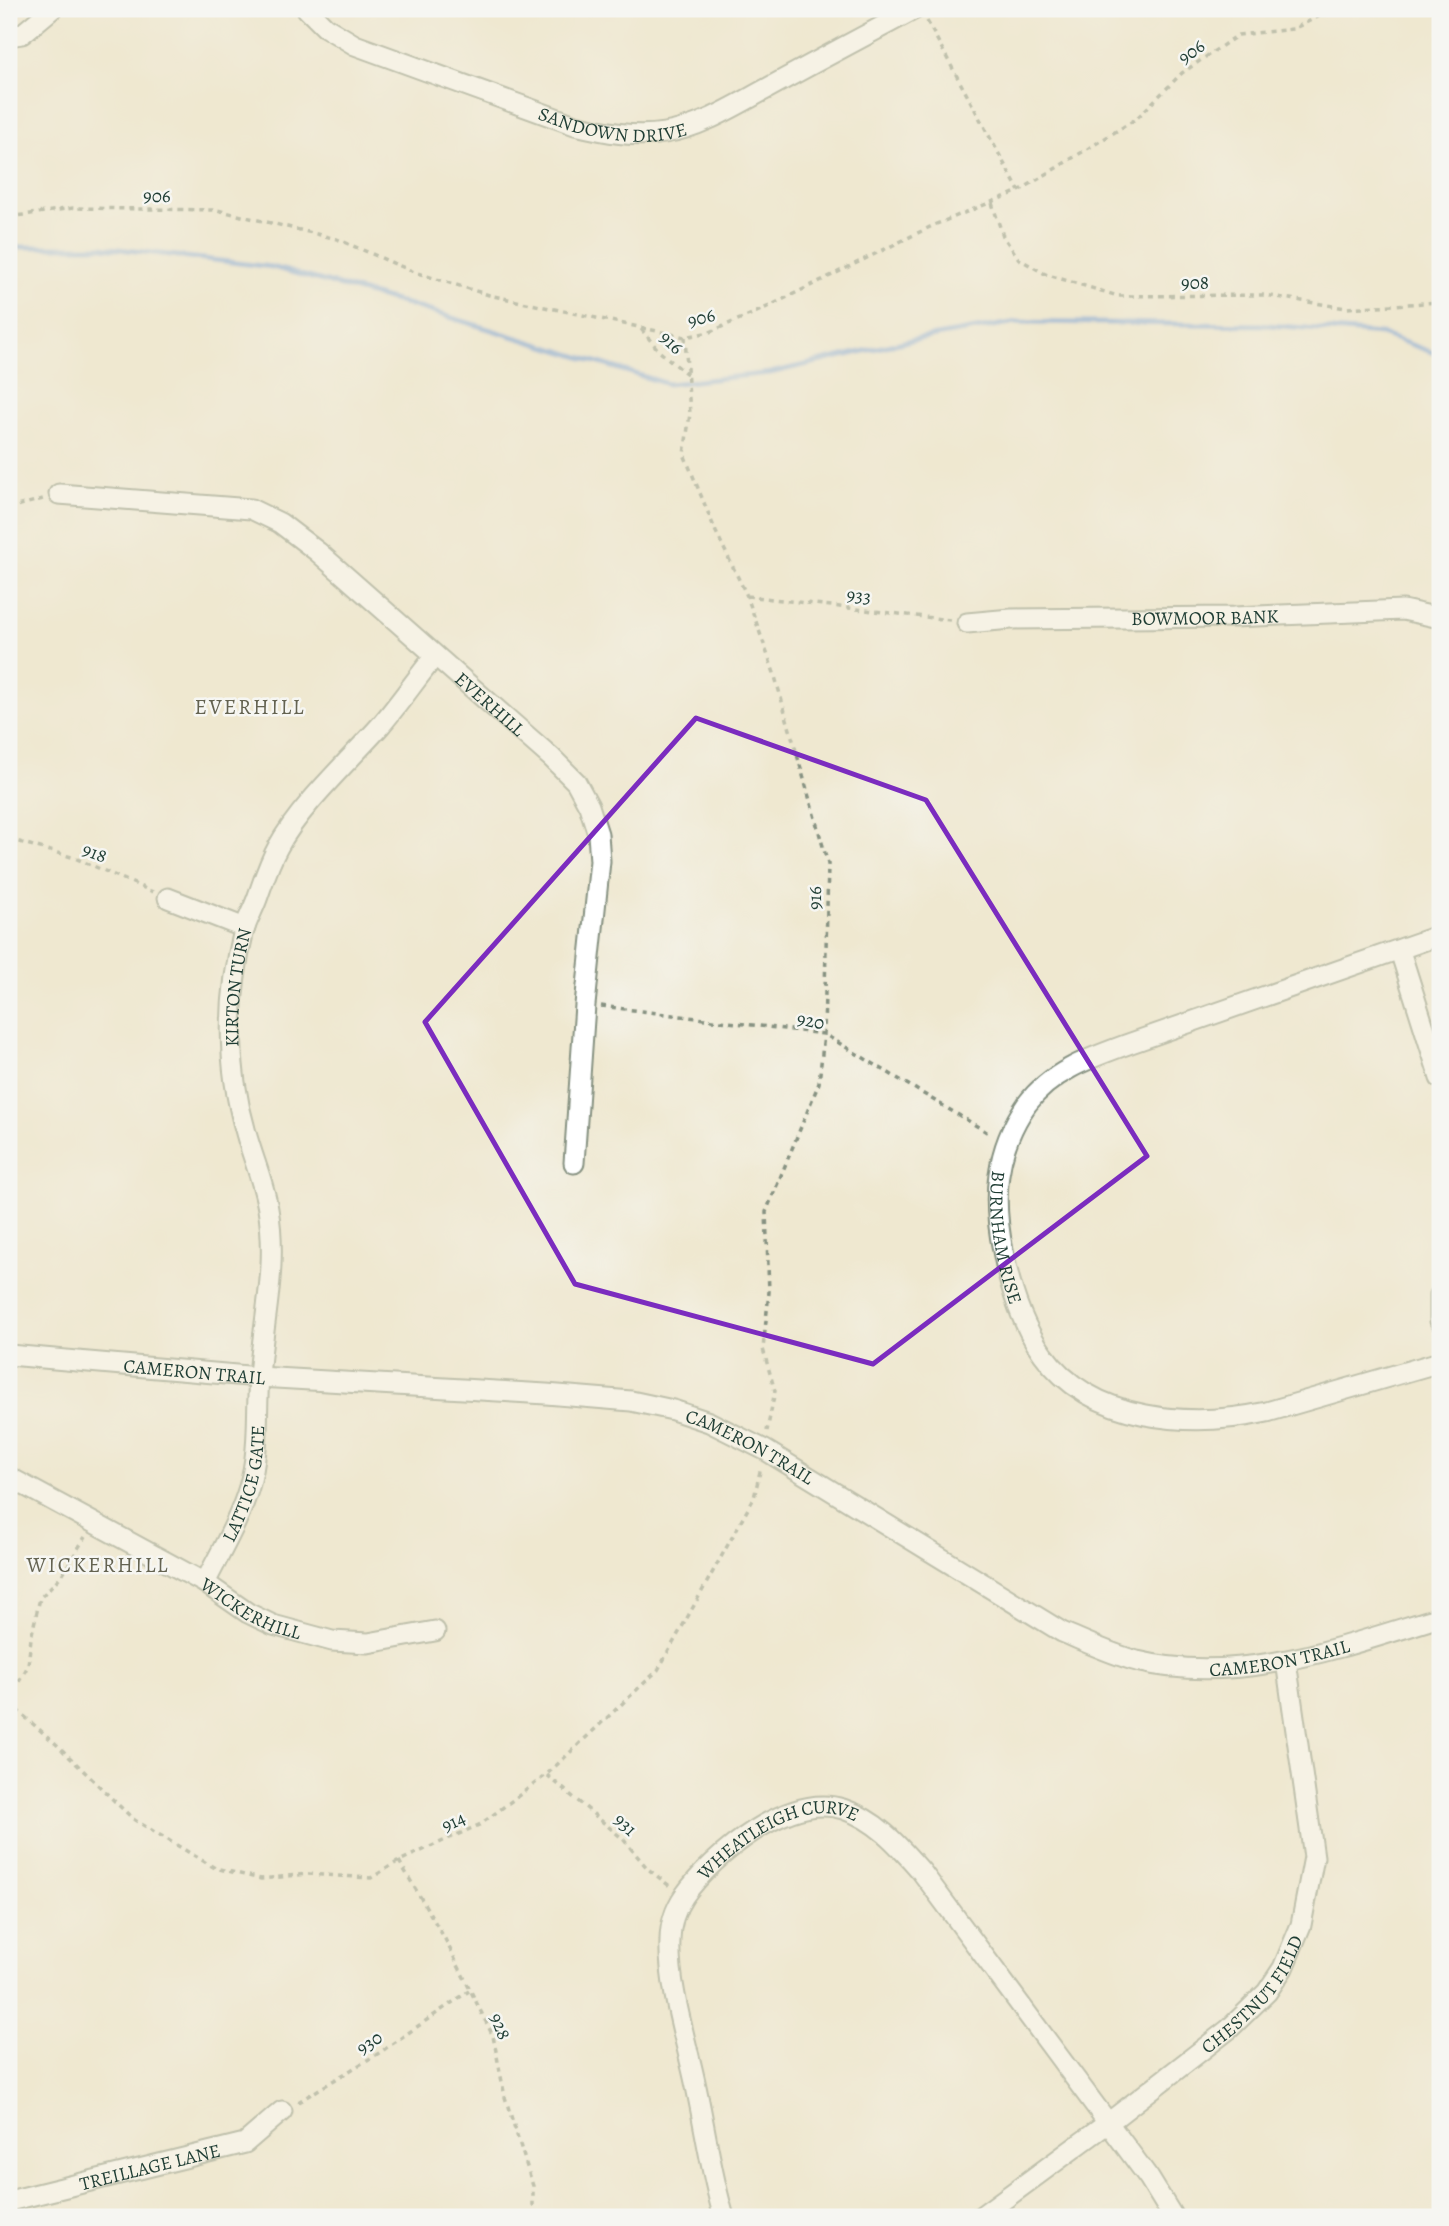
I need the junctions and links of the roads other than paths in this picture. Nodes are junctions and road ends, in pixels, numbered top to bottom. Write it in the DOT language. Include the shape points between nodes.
graph roads {
  1 [pos="52,9"];
  2 [pos="307,9"];
  3 [pos="921,15"];
  4 [pos="9,36"];
  5 [pos="59,494"];
  6 [pos="1440,618"];
  7 [pos="967,622"];
  8 [pos="435,656"];
  9 [pos="168,898"];
  10 [pos="245,928"];
  11 [pos="1440,935"];
  12 [pos="1399,951"];
  13 [pos="1440,1078"];
  14 [pos="574,1163"];
  15 [pos="1440,1296"];
  16 [pos="1440,1321"];
  17 [pos="9,1355"];
  18 [pos="1440,1362"];
  19 [pos="259,1377"];
  20 [pos="9,1477"];
  21 [pos="205,1583"];
  22 [pos="1440,1617"];
  23 [pos="435,1631"];
  24 [pos="1286,1661"];
  25 [pos="282,2111"];
  26 [pos="1108,2123"];
  27 [pos="9,2201"];
  28 [pos="724,2217"];
  29 [pos="980,2217"];
  30 [pos="1172,2217"];
  1 -- 4 [label="street" via="22,34"];
  2 -- 3 [label="street, SANDOWN DRIVE" via="325,27 355,45 575,125 652,135 686,129 711,118"];
  5 -- 8 [label="street, EVERHILL" via="251,509 298,536"];
  6 -- 7 [label="street, BOWMOOR BANK" via="1403,610"];
  8 -- 10 [label="street, KIRTON TURN" via="383,723 292,824 266,872"];
  8 -- 14 [label="street, EVERHILL" via="576,782 598,834 600,861"];
  9 -- 10 [label="street"];
  10 -- 19 [label="street, KIRTON TURN" via="229,1025 233,1079 263,1184 271,1237"];
  11 -- 12 [label="street, BURNHAM RISE"];
  12 -- 13 [label="street"];
  12 -- 18 [label="street, BURNHAM RISE" via="1131,1043 1080,1062 1052,1079 1028,1103 1004,1143 996,1207 1018,1308 1036,1344 1083,1391 1108,1404 1160,1418 1241,1418"];
  15 -- 16 [label="street"];
  17 -- 19 [label="street, CAMERON TRAIL"];
  19 -- 21 [label="street, LATTICE GATE" via="258,1441 250,1485"];
  19 -- 24 [label="street, CAMERON TRAIL" via="546,1394 631,1401 673,1410 766,1443 1025,1610 1111,1653 1193,1668"];
  20 -- 21 [label="street, WICKERHILL"];
  21 -- 23 [label="street, WICKERHILL" via="273,1625 332,1641 368,1643"];
  22 -- 24 [label="street, CAMERON TRAIL"];
  24 -- 26 [label="street, CHESTNUT FIELD" via="1314,1857 1301,1925 1267,1992 1219,2037"];
  25 -- 27 [label="street, TREILLAGE LANE" via="245,2143"];
  26 -- 28 [label="street, WHEATLEIGH CURVE" via="897,1844 874,1824 841,1808 791,1812 740,1840 683,1897 674,1916 670,1942 676,1998"];
  26 -- 29 [label="street, CHESTNUT FIELD"];
  26 -- 30 [label="street, WHEATLEIGH CURVE"];
}
